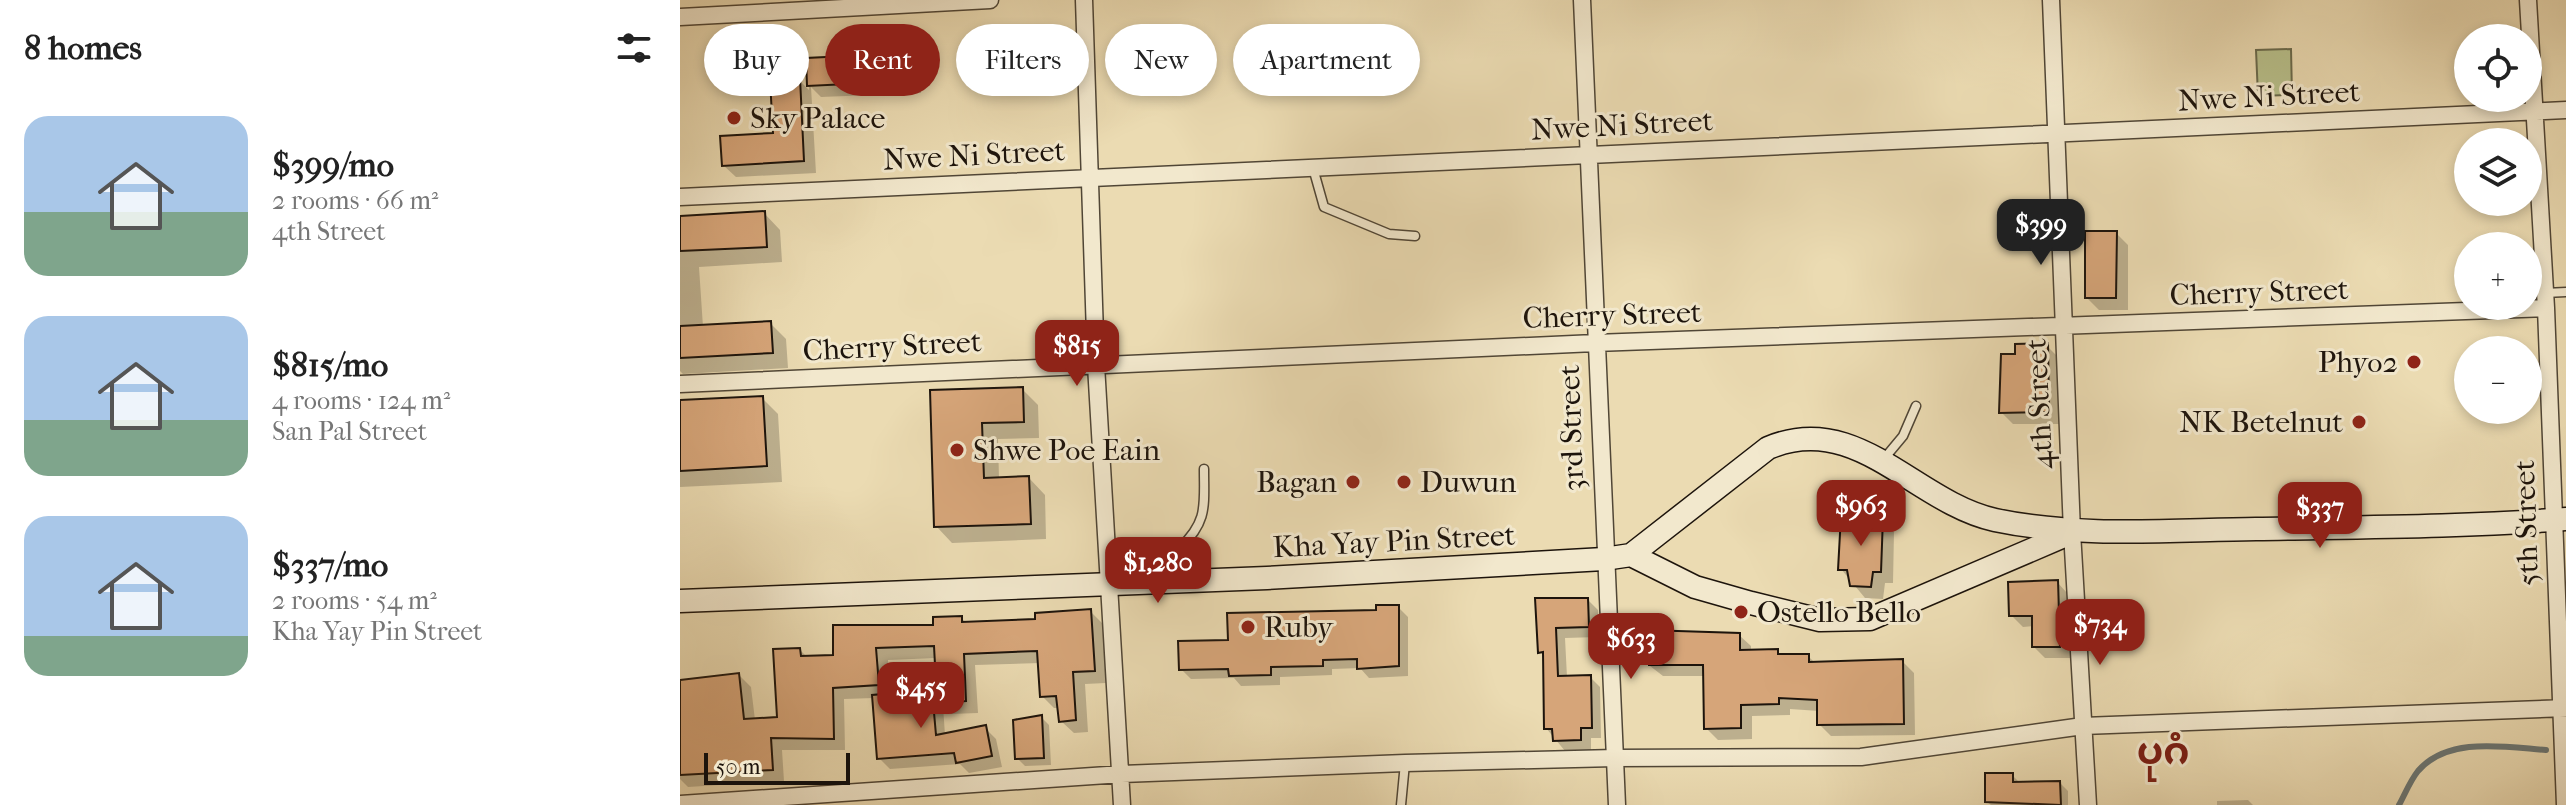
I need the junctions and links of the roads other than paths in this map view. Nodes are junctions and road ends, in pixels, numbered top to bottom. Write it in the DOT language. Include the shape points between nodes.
graph roads {
  1 [pos="990,0"];
  2 [pos="1084,0"];
  3 [pos="1582,0"];
  4 [pos="2051,0"];
  5 [pos="2528,0"];
  6 [pos="680,17"];
  7 [pos="2529,24"];
  8 [pos="2542,110"];
  9 [pos="2566,110"];
  10 [pos="2498,112"];
  11 [pos="2533,112"];
  12 [pos="2058,132"];
  13 [pos="1587,155"];
  14 [pos="1313,168"];
  15 [pos="1089,178"];
  16 [pos="680,197"];
  17 [pos="1415,236"];
  18 [pos="2566,292"];
  19 [pos="2546,300"];
  20 [pos="2063,328"];
  21 [pos="1595,343"];
  22 [pos="1096,365"];
  23 [pos="680,384"];
  24 [pos="1916,406"];
  25 [pos="1883,461"];
  26 [pos="1204,469"];
  27 [pos="2560,520"];
  28 [pos="2072,532"];
  29 [pos="1631,555"];
  30 [pos="1604,559"];
  31 [pos="1177,582"];
  32 [pos="1108,584"];
  33 [pos="680,601"];
  34 [pos="2564,708"];
  35 [pos="2083,726"];
  36 [pos="1615,758"];
  37 [pos="1405,763"];
  38 [pos="1122,774"];
  39 [pos="680,804"];
  40 [pos="1122,805"];
  41 [pos="1401,805"];
  42 [pos="1617,805"];
  43 [pos="2088,805"];
  44 [pos="2565,805"];
  1 -- 6 [label="street"];
  2 -- 15 [label="street"];
  3 -- 13 [label="street, 3rd Street"];
  4 -- 12 [label="street, 4th Street"];
  5 -- 7 [label="street, 5th Street"];
  8 -- 9 [label="street, Nwe Ni Street"];
  10 -- 12 [label="street, Nwe Ni Street"];
  11 -- 19 [label="street, 5th Street"];
  12 -- 13 [label="street, Nwe Ni Street"];
  12 -- 20 [label="street, 4th Street"];
  13 -- 14 [label="street, Nwe Ni Street"];
  13 -- 21 [label="street, 3rd Street"];
  14 -- 15 [label="street, Nwe Ni Street"];
  14 -- 17 [label="lane" via="1324,207 1389,234"];
  15 -- 16 [label="street, Nwe Ni Street"];
  15 -- 22 [label="street"];
  18 -- 19 [label="lane"];
  19 -- 20 [label="street, Cherry Street"];
  19 -- 27 [label="street, 5th Street"];
  20 -- 21 [label="street, Cherry Street"];
  20 -- 28 [label="street, 4th Street"];
  21 -- 22 [label="street, Cherry Street"];
  21 -- 30 [label="street, 3rd Street"];
  22 -- 23 [label="street, Cherry Street"];
  22 -- 32 [label="street"];
  24 -- 25 [label="lane" via="1903,436"];
  25 -- 28 [label="street, Kha Yay Pin Street" via="1929,494 1988,518"];
  25 -- 29 [label="street, Kha Yay Pin Street" via="1830,439 1789,439 1768,448"];
  26 -- 31 [label="lane" via="1203,519 1180,548"];
  27 -- 28 [label="street, Kha Yay Pin Street"];
  27 -- 34 [label="street, 5th Street"];
  28 -- 29 [label="street, Kha Yay Pin Street" via="1870,619 1820,620 1762,606 1695,587"];
  28 -- 35 [label="street, 4th Street"];
  29 -- 30 [label="street, Kha Yay Pin Street"];
  30 -- 31 [label="street, Kha Yay Pin Street"];
  30 -- 36 [label="street, 3rd Street"];
  31 -- 32 [label="street, Kha Yay Pin Street"];
  32 -- 33 [label="street, Kha Yay Pin Street"];
  32 -- 38 [label="street"];
  34 -- 35 [label="street"];
  34 -- 44 [label="street, 5th Street"];
  35 -- 36 [label="street" via="1861,757"];
  35 -- 43 [label="street, 4th Street"];
  36 -- 37 [label="street"];
  36 -- 42 [label="street, 3rd Street"];
  37 -- 38 [label="street"];
  37 -- 41 [label="lane"];
  38 -- 39 [label="street"];
  38 -- 40 [label="street"];
}
